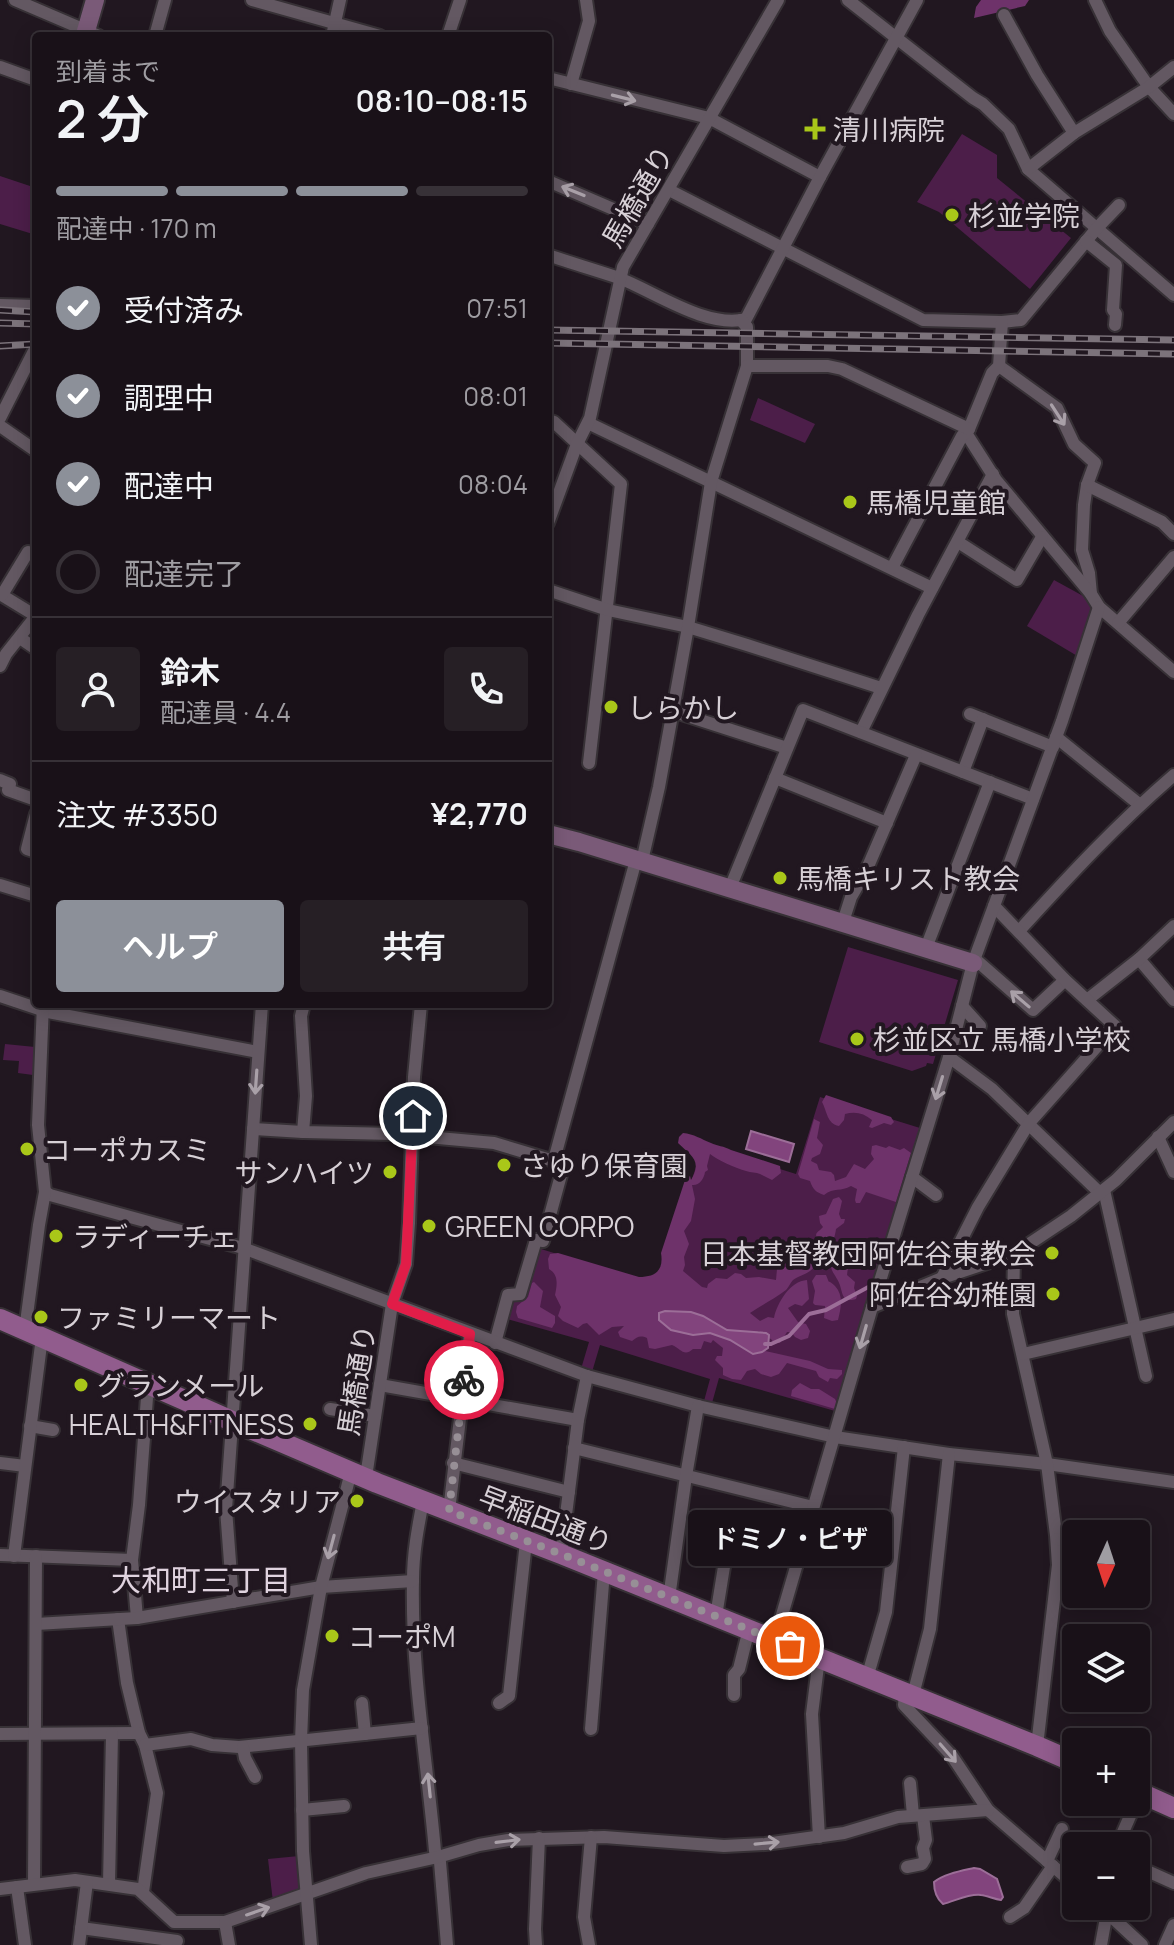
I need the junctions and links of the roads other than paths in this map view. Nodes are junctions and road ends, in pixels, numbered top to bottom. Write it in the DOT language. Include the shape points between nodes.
graph roads {
  1 [pos="15,0"];
  2 [pos="95,0"];
  3 [pos="165,0"];
  4 [pos="252,0"];
  5 [pos="340,0"];
  6 [pos="460,0"];
  7 [pos="586,0"];
  8 [pos="778,0"];
  9 [pos="849,0"];
  10 [pos="917,0"];
  11 [pos="1098,1"];
  12 [pos="1004,15"];
  13 [pos="333,30"];
  14 [pos="86,32"];
  15 [pos="90,32"];
  16 [pos="156,32"];
  17 [pos="449,32"];
  18 [pos="896,38"];
  19 [pos="0,67"];
  20 [pos="1174,67"];
  21 [pos="32,79"];
  22 [pos="552,79"];
  23 [pos="571,84"];
  24 [pos="1149,87"];
  25 [pos="1174,114"];
  26 [pos="709,118"];
  27 [pos="1074,133"];
  28 [pos="1028,169"];
  29 [pos="820,177"];
  30 [pos="552,183"];
  31 [pos="669,190"];
  32 [pos="1119,205"];
  33 [pos="648,224"];
  34 [pos="1097,228"];
  35 [pos="1086,241"];
  36 [pos="783,249"];
  37 [pos="552,256"];
  38 [pos="619,279"];
  39 [pos="1174,295"];
  40 [pos="0,305"];
  41 [pos="32,306"];
  42 [pos="741,320"];
  43 [pos="1002,322"];
  44 [pos="1115,325"];
  45 [pos="32,361"];
  46 [pos="747,366"];
  47 [pos="999,366"];
  48 [pos="0,418"];
  49 [pos="552,421"];
  50 [pos="588,423"];
  51 [pos="0,426"];
  52 [pos="968,431"];
  53 [pos="577,444"];
  54 [pos="32,448"];
  55 [pos="993,474"];
  56 [pos="711,482"];
  57 [pos="1087,485"];
  58 [pos="552,512"];
  59 [pos="1174,534"];
  60 [pos="1042,537"];
  61 [pos="958,542"];
  62 [pos="1174,557"];
  63 [pos="32,564"];
  64 [pos="892,568"];
  65 [pos="932,588"];
  66 [pos="552,591"];
  67 [pos="1091,594"];
  68 [pos="1,595"];
  69 [pos="1099,607"];
  70 [pos="608,610"];
  71 [pos="32,614"];
  72 [pos="32,622"];
  73 [pos="1118,623"];
  74 [pos="688,627"];
  75 [pos="20,638"];
  76 [pos="32,646"];
  77 [pos="0,666"];
  78 [pos="1174,671"];
  79 [pos="881,688"];
  80 [pos="672,711"];
  81 [pos="861,732"];
  82 [pos="1054,742"];
  83 [pos="787,748"];
  84 [pos="916,755"];
  85 [pos="589,763"];
  86 [pos="963,772"];
  87 [pos="1174,775"];
  88 [pos="775,778"];
  89 [pos="0,780"];
  90 [pos="990,782"];
  91 [pos="32,799"];
  92 [pos="1033,799"];
  93 [pos="1140,805"];
  94 [pos="887,823"];
  95 [pos="32,830"];
  96 [pos="552,835"];
  97 [pos="32,851"];
  98 [pos="639,861"];
  99 [pos="0,885"];
  100 [pos="730,888"];
  101 [pos="32,895"];
  102 [pos="994,906"];
  103 [pos="843,922"];
  104 [pos="1174,926"];
  105 [pos="1019,931"];
  106 [pos="926,948"];
  107 [pos="1139,959"];
  108 [pos="974,961"];
  109 [pos="1065,980"];
  110 [pos="0,996"];
  111 [pos="1087,1000"];
  112 [pos="1174,1000"];
  113 [pos="32,1004"];
  114 [pos="962,1006"];
  115 [pos="42,1008"];
  116 [pos="47,1008"];
  117 [pos="262,1008"];
  118 [pos="303,1008"];
  119 [pos="421,1008"];
  120 [pos="980,1026"];
  121 [pos="258,1052"];
  122 [pos="949,1057"];
  123 [pos="1174,1122"];
  124 [pos="1029,1123"];
  125 [pos="253,1129"];
  126 [pos="303,1132"];
  127 [pos="412,1136"];
  128 [pos="1158,1137"];
  129 [pos="554,1160"];
  130 [pos="1174,1172"];
  131 [pos="912,1177"];
  132 [pos="1102,1191"];
  133 [pos="45,1192"];
  134 [pos="936,1195"];
  135 [pos="243,1248"];
  136 [pos="1014,1254"];
  137 [pos="942,1278"];
  138 [pos="392,1304"];
  139 [pos="872,1307"];
  140 [pos="0,1319"];
  141 [pos="1174,1319"];
  142 [pos="1135,1327"];
  143 [pos="34,1334"];
  144 [pos="470,1334"];
  145 [pos="495,1343"];
  146 [pos="1023,1354"];
  147 [pos="587,1376"];
  148 [pos="1146,1376"];
  149 [pos="148,1384"];
  150 [pos="380,1385"];
  151 [pos="461,1400"];
  152 [pos="698,1406"];
  153 [pos="330,1409"];
  154 [pos="375,1416"];
  155 [pos="578,1420"];
  156 [pos="232,1421"];
  157 [pos="30,1426"];
  158 [pos="53,1430"];
  159 [pos="835,1437"];
  160 [pos="904,1447"];
  161 [pos="574,1448"];
  162 [pos="949,1454"];
  163 [pos="0,1463"];
  164 [pos="453,1463"];
  165 [pos="1047,1464"];
  166 [pos="25,1466"];
  167 [pos="358,1475"];
  168 [pos="686,1476"];
  169 [pos="1174,1482"];
  170 [pos="569,1492"];
  171 [pos="423,1501"];
  172 [pos="813,1507"];
  173 [pos="449,1511"];
  174 [pos="1057,1539"];
  175 [pos="1062,1540"];
  176 [pos="526,1542"];
  177 [pos="728,1542"];
  178 [pos="561,1554"];
  179 [pos="0,1555"];
  180 [pos="14,1556"];
  181 [pos="36,1556"];
  182 [pos="132,1560"];
  183 [pos="604,1572"];
  184 [pos="413,1581"];
  185 [pos="321,1587"];
  186 [pos="669,1598"];
  187 [pos="233,1602"];
  188 [pos="716,1616"];
  189 [pos="137,1618"];
  190 [pos="118,1619"];
  191 [pos="36,1624"];
  192 [pos="749,1629"];
  193 [pos="775,1639"];
  194 [pos="819,1658"];
  195 [pos="867,1678"];
  196 [pos="909,1694"];
  197 [pos="734,1695"];
  198 [pos="362,1703"];
  199 [pos="499,1703"];
  200 [pos="422,1728"];
  201 [pos="591,1729"];
  202 [pos="35,1733"];
  203 [pos="0,1734"];
  204 [pos="112,1734"];
  205 [pos="365,1734"];
  206 [pos="142,1739"];
  207 [pos="301,1741"];
  208 [pos="1037,1746"];
  209 [pos="243,1747"];
  210 [pos="1062,1757"];
  211 [pos="255,1777"];
  212 [pos="910,1783"];
  213 [pos="1150,1797"];
  214 [pos="344,1806"];
  215 [pos="1174,1808"];
  216 [pos="302,1810"];
  217 [pos="988,1810"];
  218 [pos="918,1816"];
  219 [pos="1062,1829"];
  220 [pos="591,1837"];
  221 [pos="819,1837"];
  222 [pos="539,1838"];
  223 [pos="438,1857"];
  224 [pos="1050,1864"];
  225 [pos="907,1867"];
  226 [pos="1150,1872"];
  227 [pos="1062,1874"];
  228 [pos="87,1882"];
  229 [pos="1174,1883"];
  230 [pos="34,1884"];
  231 [pos="109,1884"];
  232 [pos="17,1887"];
  233 [pos="0,1889"];
  234 [pos="143,1892"];
  235 [pos="306,1893"];
  236 [pos="1010,1917"];
  237 [pos="1103,1920"];
  238 [pos="1116,1920"];
  239 [pos="174,1922"];
  240 [pos="225,1922"];
  241 [pos="1174,1925"];
  242 [pos="81,1928"];
  243 [pos="177,1943"];
  244 [pos="25,1945"];
  245 [pos="79,1945"];
  246 [pos="229,1945"];
  247 [pos="311,1945"];
  248 [pos="447,1945"];
  249 [pos="536,1945"];
  250 [pos="589,1945"];
  251 [pos="1101,1945"];
  252 [pos="1142,1945"];
  253 [pos="1165,1945"];
  1 -- 14 [label="street"];
  2 -- 15 [label="street"];
  3 -- 16 [label="street"];
  4 -- 13 [label="street"];
  5 -- 13 [label="street"];
  6 -- 17 [label="street"];
  7 -- 23 [label="street" via="589,21"];
  8 -- 26 [label="street, 馬橋通り"];
  9 -- 18 [label="street"];
  10 -- 18 [label="street"];
  11 -- 24 [label="street" via="1110,31"];
  12 -- 27 [label="street"];
  18 -- 28 [label="street" via="1004,122"];
  18 -- 29 [label="street"];
  19 -- 21 [label="street"];
  20 -- 24 [label="street"];
  22 -- 23 [label="street"];
  23 -- 26 [label="street, one-way"];
  24 -- 25 [label="street"];
  24 -- 27 [label="street"];
  26 -- 29 [label="street"];
  26 -- 31 [label="street, 馬橋通り"];
  27 -- 28 [label="street"];
  28 -- 34 [label="street"];
  29 -- 36 [label="street"];
  33 -- 30 [label="street, one-way"];
  31 -- 33 [label="street, 馬橋通り"];
  31 -- 36 [label="street"];
  32 -- 34 [label="street"];
  33 -- 38 [label="street, 馬橋通り"];
  34 -- 35 [label="street"];
  34 -- 39 [label="street"];
  35 -- 43 [label="street" via="1021,320"];
  35 -- 44 [label="street" via="1116,265"];
  36 -- 42 [label="street"];
  36 -- 43 [label="street" via="923,320"];
  37 -- 38 [label="street"];
  38 -- 42 [label="street" via="705,316"];
  38 -- 50 [label="street, 馬橋通り"];
  40 -- 41 [label="street"];
  42 -- 46 [label="street" via="747,327"];
  43 -- 47 [label="street"];
  45 -- 48 [label="street"];
  46 -- 52 [label="street" via="842,369"];
  46 -- 56 [label="street"];
  47 -- 52 [label="street"];
  47 -- 57 [label="street, one-way" via="1057,408 1074,444 1095,463"];
  49 -- 53 [label="street"];
  50 -- 53 [label="street, 馬橋通り"];
  50 -- 56 [label="street"];
  51 -- 54 [label="street"];
  52 -- 55 [label="street"];
  52 -- 64 [label="street"];
  53 -- 58 [label="street, 馬橋通り"];
  53 -- 70 [label="street" via="621,484"];
  55 -- 60 [label="street"];
  55 -- 61 [label="street"];
  56 -- 64 [label="street"];
  56 -- 74 [label="street"];
  57 -- 59 [label="street" via="1162,522"];
  57 -- 67 [label="street" via="1082,550"];
  60 -- 61 [label="street" via="1017,580"];
  60 -- 67 [label="street"];
  61 -- 65 [label="street"];
  62 -- 73 [label="street"];
  63 -- 68 [label="street" via="25,556"];
  64 -- 65 [label="street"];
  65 -- 79 [label="street"];
  66 -- 70 [label="street"];
  67 -- 69 [label="street"];
  68 -- 71 [label="street"];
  69 -- 73 [label="street"];
  69 -- 82 [label="street"];
  70 -- 74 [label="street"];
  70 -- 85 [label="street"];
  72 -- 75 [label="street"];
  73 -- 78 [label="street"];
  74 -- 79 [label="street"];
  74 -- 80 [label="street"];
  75 -- 76 [label="street"];
  75 -- 77 [label="street"];
  79 -- 81 [label="street"];
  80 -- 83 [label="street"];
  80 -- 98 [label="street"];
  81 -- 83 [label="street" via="803,710"];
  81 -- 84 [label="street"];
  82 -- 86 [label="street" via="976,716"];
  82 -- 92 [label="street"];
  82 -- 93 [label="street"];
  83 -- 88 [label="street"];
  84 -- 86 [label="street"];
  84 -- 94 [label="street"];
  86 -- 90 [label="street"];
  87 -- 93 [label="street"];
  88 -- 94 [label="street"];
  88 -- 100 [label="street"];
  89 -- 91 [label="street" via="10,784 8,790"];
  90 -- 92 [label="street"];
  90 -- 106 [label="street"];
  92 -- 102 [label="street"];
  93 -- 105 [label="street"];
  94 -- 103 [label="street"];
  95 -- 97 [label="street" via="27,849"];
  96 -- 98 [label="street"];
  98 -- 100 [label="street"];
  98 -- 129 [label="street"];
  99 -- 101 [label="street"];
  100 -- 103 [label="street"];
  102 -- 105 [label="street"];
  102 -- 108 [label="street"];
  103 -- 106 [label="street"];
  104 -- 107 [label="street"];
  105 -- 109 [label="street"];
  106 -- 108 [label="street"];
  107 -- 111 [label="street"];
  107 -- 112 [label="street"];
  109 -- 108 [label="street, one-way" via="1033,1010"];
  108 -- 114 [label="street"];
  109 -- 111 [label="street"];
  110 -- 113 [label="street"];
  111 -- 124 [label="street" via="1115,1026"];
  114 -- 120 [label="street"];
  114 -- 122 [label="street"];
  115 -- 133 [label="street" via="38,1125"];
  116 -- 121 [label="street"];
  117 -- 121 [label="street"];
  118 -- 126 [label="street"];
  119 -- 127 [label="street, 馬橋通り"];
  121 -- 125 [label="street, one-way"];
  122 -- 124 [label="street"];
  122 -- 131 [label="street, one-way"];
  123 -- 128 [label="street"];
  124 -- 132 [label="street"];
  124 -- 137 [label="street"];
  125 -- 126 [label="street"];
  125 -- 135 [label="street"];
  126 -- 127 [label="street"];
  127 -- 129 [label="street" via="494,1143"];
  127 -- 138 [label="street, 馬橋通り" via="406,1264"];
  128 -- 130 [label="street"];
  128 -- 132 [label="street"];
  129 -- 145 [label="street" via="564,1164 543,1241 536,1240 520,1294 508,1295"];
  131 -- 134 [label="street"];
  131 -- 139 [label="street"];
  132 -- 136 [label="street"];
  132 -- 142 [label="street"];
  133 -- 135 [label="street"];
  133 -- 143 [label="street"];
  135 -- 138 [label="street"];
  135 -- 156 [label="street"];
  136 -- 137 [label="street"];
  136 -- 146 [label="street" via="1013,1314"];
  137 -- 139 [label="street"];
  138 -- 144 [label="street"];
  138 -- 150 [label="street, 馬橋通り"];
  139 -- 159 [label="street, one-way"];
  140 -- 143 [label="main road, 早稲田通り"];
  141 -- 142 [label="street"];
  142 -- 146 [label="street"];
  142 -- 148 [label="street"];
  143 -- 149 [label="main road, 早稲田通り"];
  143 -- 157 [label="street"];
  144 -- 145 [label="street"];
  144 -- 151 [label="street"];
  145 -- 147 [label="street"];
  146 -- 165 [label="street"];
  147 -- 152 [label="street"];
  147 -- 155 [label="street"];
  149 -- 156 [label="main road, 早稲田通り"];
  149 -- 182 [label="street"];
  150 -- 151 [label="street"];
  150 -- 154 [label="street, 馬橋通り"];
  151 -- 155 [label="street"];
  151 -- 164 [label="street"];
  152 -- 159 [label="street"];
  152 -- 168 [label="street"];
  153 -- 154 [label="street"];
  154 -- 167 [label="street, 馬橋通り"];
  155 -- 161 [label="street"];
  156 -- 167 [label="main road, 早稲田通り"];
  156 -- 187 [label="street" via="226,1509"];
  157 -- 158 [label="street"];
  157 -- 166 [label="street"];
  159 -- 160 [label="street"];
  159 -- 172 [label="street"];
  160 -- 162 [label="street"];
  160 -- 195 [label="street" via="886,1612"];
  161 -- 168 [label="street"];
  161 -- 170 [label="street"];
  162 -- 165 [label="street"];
  162 -- 196 [label="street" via="930,1629"];
  163 -- 166 [label="street"];
  164 -- 170 [label="street"];
  164 -- 173 [label="street"];
  165 -- 169 [label="street"];
  165 -- 174 [label="street"];
  166 -- 180 [label="street"];
  167 -- 171 [label="main road, 早稲田通り"];
  167 -- 185 [label="street, 馬橋通り, one-way"];
  168 -- 172 [label="street"];
  168 -- 186 [label="street"];
  170 -- 178 [label="street"];
  171 -- 173 [label="main road, 早稲田通り"];
  171 -- 184 [label="street"];
  172 -- 193 [label="street"];
  173 -- 176 [label="main road, 早稲田通り"];
  174 -- 175 [label="street"];
  174 -- 208 [label="street"];
  176 -- 178 [label="main road, 早稲田通り"];
  176 -- 199 [label="street" via="509,1696"];
  177 -- 188 [label="street"];
  178 -- 183 [label="main road, 早稲田通り"];
  179 -- 180 [label="street"];
  180 -- 181 [label="street"];
  181 -- 182 [label="street"];
  181 -- 191 [label="street"];
  182 -- 189 [label="street"];
  183 -- 186 [label="main road, 早稲田通り"];
  183 -- 201 [label="street"];
  184 -- 185 [label="street"];
  184 -- 200 [label="street"];
  185 -- 187 [label="street"];
  185 -- 207 [label="street, 馬橋通り" via="303,1690"];
  186 -- 188 [label="main road, 早稲田通り"];
  187 -- 189 [label="street"];
  188 -- 192 [label="main road, 早稲田通り"];
  189 -- 190 [label="street"];
  190 -- 191 [label="street"];
  190 -- 206 [label="street"];
  191 -- 202 [label="street"];
  192 -- 193 [label="main road, 早稲田通り"];
  192 -- 197 [label="street" via="734,1675"];
  193 -- 194 [label="main road, 早稲田通り"];
  194 -- 195 [label="main road, 早稲田通り"];
  194 -- 221 [label="street" via="812,1714"];
  195 -- 196 [label="main road, 早稲田通り"];
  196 -- 208 [label="main road, 早稲田通り"];
  196 -- 217 [label="street, one-way" via="904,1705 952,1756"];
  198 -- 205 [label="street"];
  200 -- 205 [label="street"];
  223 -- 200 [label="street, one-way"];
  202 -- 203 [label="street"];
  202 -- 204 [label="street"];
  202 -- 230 [label="street"];
  204 -- 206 [label="street"];
  204 -- 231 [label="street"];
  205 -- 207 [label="street"];
  206 -- 209 [label="street"];
  206 -- 234 [label="street" via="157,1793"];
  207 -- 209 [label="street"];
  207 -- 216 [label="street, 馬橋通り"];
  208 -- 210 [label="main road, 早稲田通り"];
  209 -- 211 [label="street"];
  212 -- 218 [label="street"];
  213 -- 215 [label="main road"];
  214 -- 216 [label="street"];
  216 -- 235 [label="street, 馬橋通り"];
  217 -- 218 [label="street"];
  217 -- 224 [label="street"];
  218 -- 221 [label="street"];
  218 -- 225 [label="street" via="926,1840 925,1859"];
  219 -- 224 [label="street"];
  220 -- 221 [label="street, one-way" via="724,1846"];
  220 -- 222 [label="street"];
  220 -- 250 [label="street" via="584,1917"];
  223 -- 222 [label="street, one-way" via="479,1845"];
  222 -- 249 [label="street"];
  223 -- 235 [label="street"];
  223 -- 248 [label="street"];
  224 -- 227 [label="street"];
  224 -- 236 [label="street" via="1024,1908"];
  226 -- 229 [label="street"];
  228 -- 230 [label="street"];
  228 -- 231 [label="street"];
  228 -- 242 [label="street"];
  230 -- 232 [label="street"];
  231 -- 234 [label="street"];
  232 -- 233 [label="street"];
  232 -- 244 [label="street"];
  234 -- 239 [label="street"];
  240 -- 235 [label="street, one-way"];
  235 -- 247 [label="street, 馬橋通り"];
  237 -- 251 [label="street"];
  238 -- 252 [label="street"];
  239 -- 240 [label="street"];
  239 -- 243 [label="street"];
  240 -- 246 [label="street"];
  241 -- 253 [label="street"];
  242 -- 243 [label="street"];
  242 -- 245 [label="street"];
}
